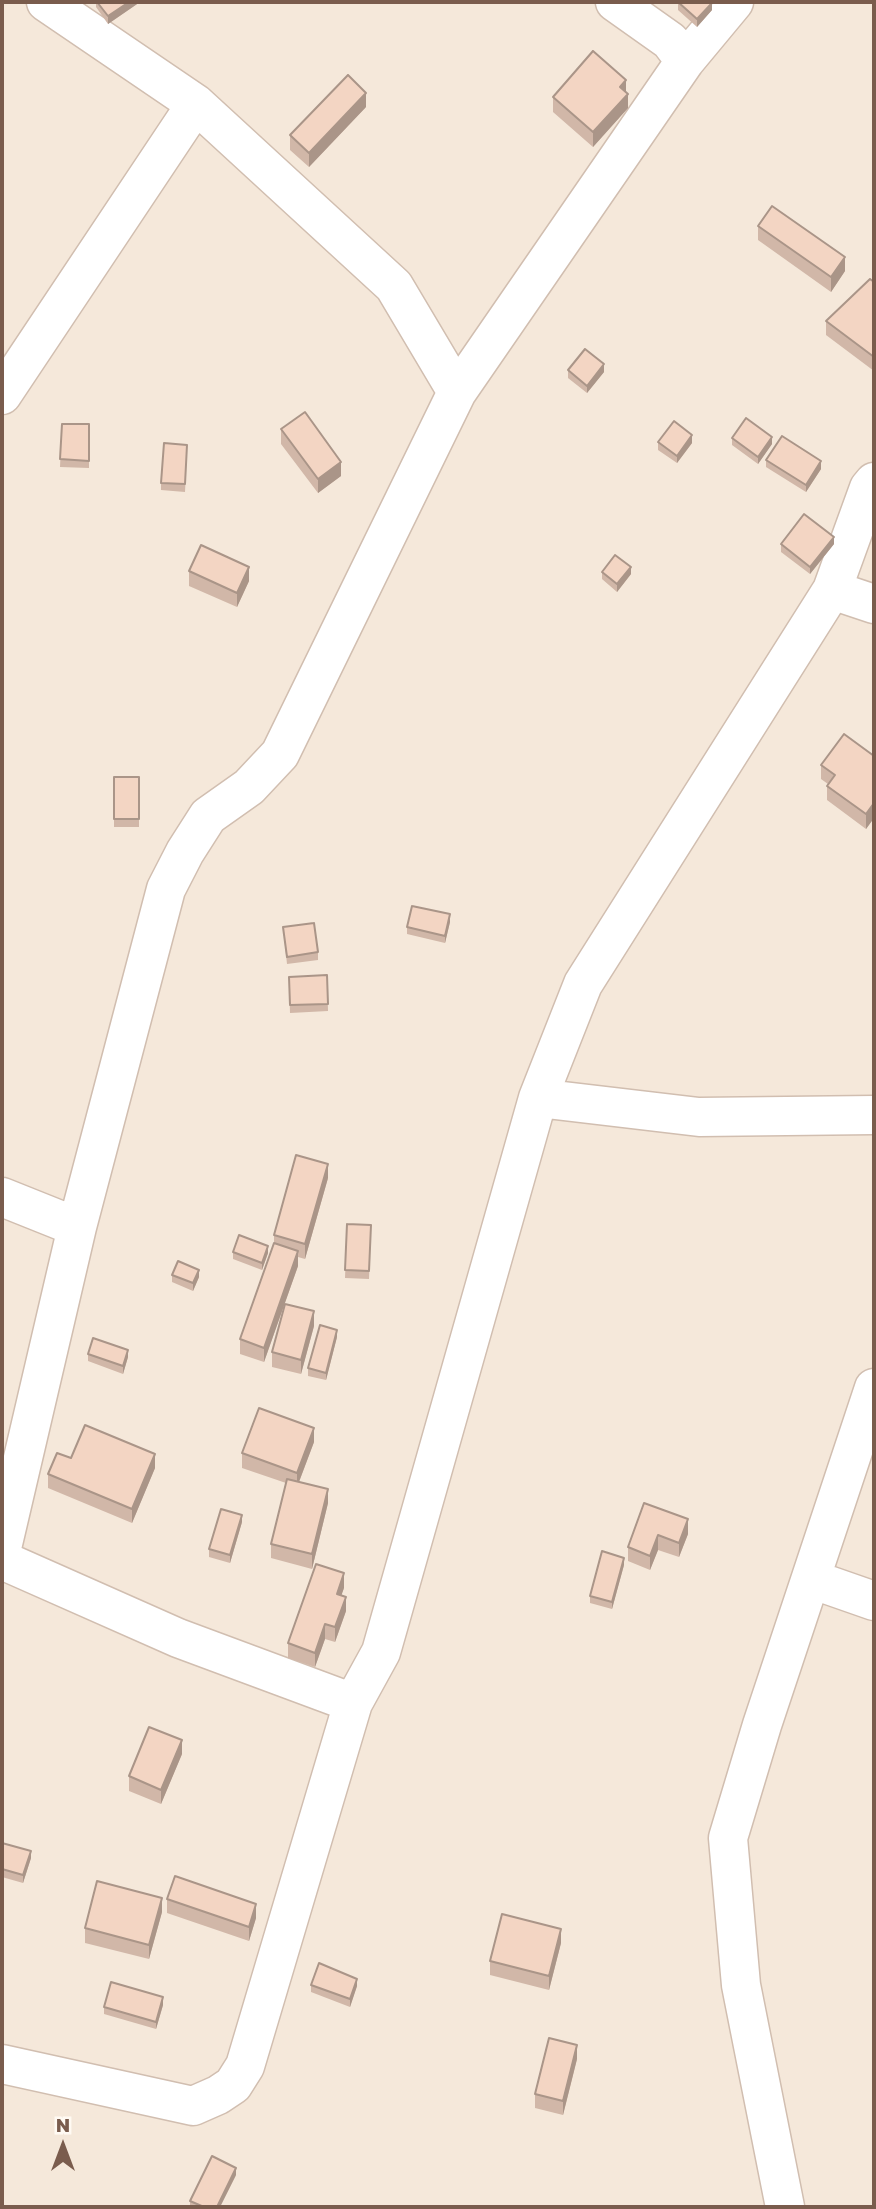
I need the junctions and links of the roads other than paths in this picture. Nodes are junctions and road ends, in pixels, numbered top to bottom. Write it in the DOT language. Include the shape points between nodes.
graph roads {
  1 [pos="46,2"];
  2 [pos="615,2"];
  3 [pos="734,2"];
  4 [pos="685,61"];
  5 [pos="196,104"];
  6 [pos="457,392"];
  7 [pos="2,395"];
  8 [pos="874,482"];
  9 [pos="832,590"];
  10 [pos="874,604"];
  11 [pos="538,1098"];
  12 [pos="874,1115"];
  13 [pos="2,1197"];
  14 [pos="77,1227"];
  15 [pos="874,1388"];
  16 [pos="2,1548"];
  17 [pos="2,1560"];
  18 [pos="811,1579"];
  19 [pos="874,1601"];
  20 [pos="353,1703"];
  21 [pos="2,2064"];
  22 [pos="785,2207"];
  1 -- 5 [label="street"];
  2 -- 4 [label="street" via="670,41"];
  3 -- 4 [label="street"];
  4 -- 6 [label="street"];
  5 -- 6 [label="street" via="394,286"];
  5 -- 7 [label="street"];
  6 -- 14 [label="street" via="280,754 249,787 208,816 166,889"];
  8 -- 9 [label="street"];
  9 -- 10 [label="street"];
  9 -- 11 [label="street" via="583,984"];
  11 -- 12 [label="street" via="699,1117"];
  11 -- 20 [label="street" via="381,1652"];
  13 -- 14 [label="street"];
  14 -- 16 [label="street"];
  15 -- 18 [label="street"];
  17 -- 20 [label="street" via="178,1638"];
  18 -- 19 [label="street"];
  18 -- 22 [label="street" via="728,1838 741,1985"];
  20 -- 21 [label="street" via="244,2066 233,2085 193,2105"];
}
